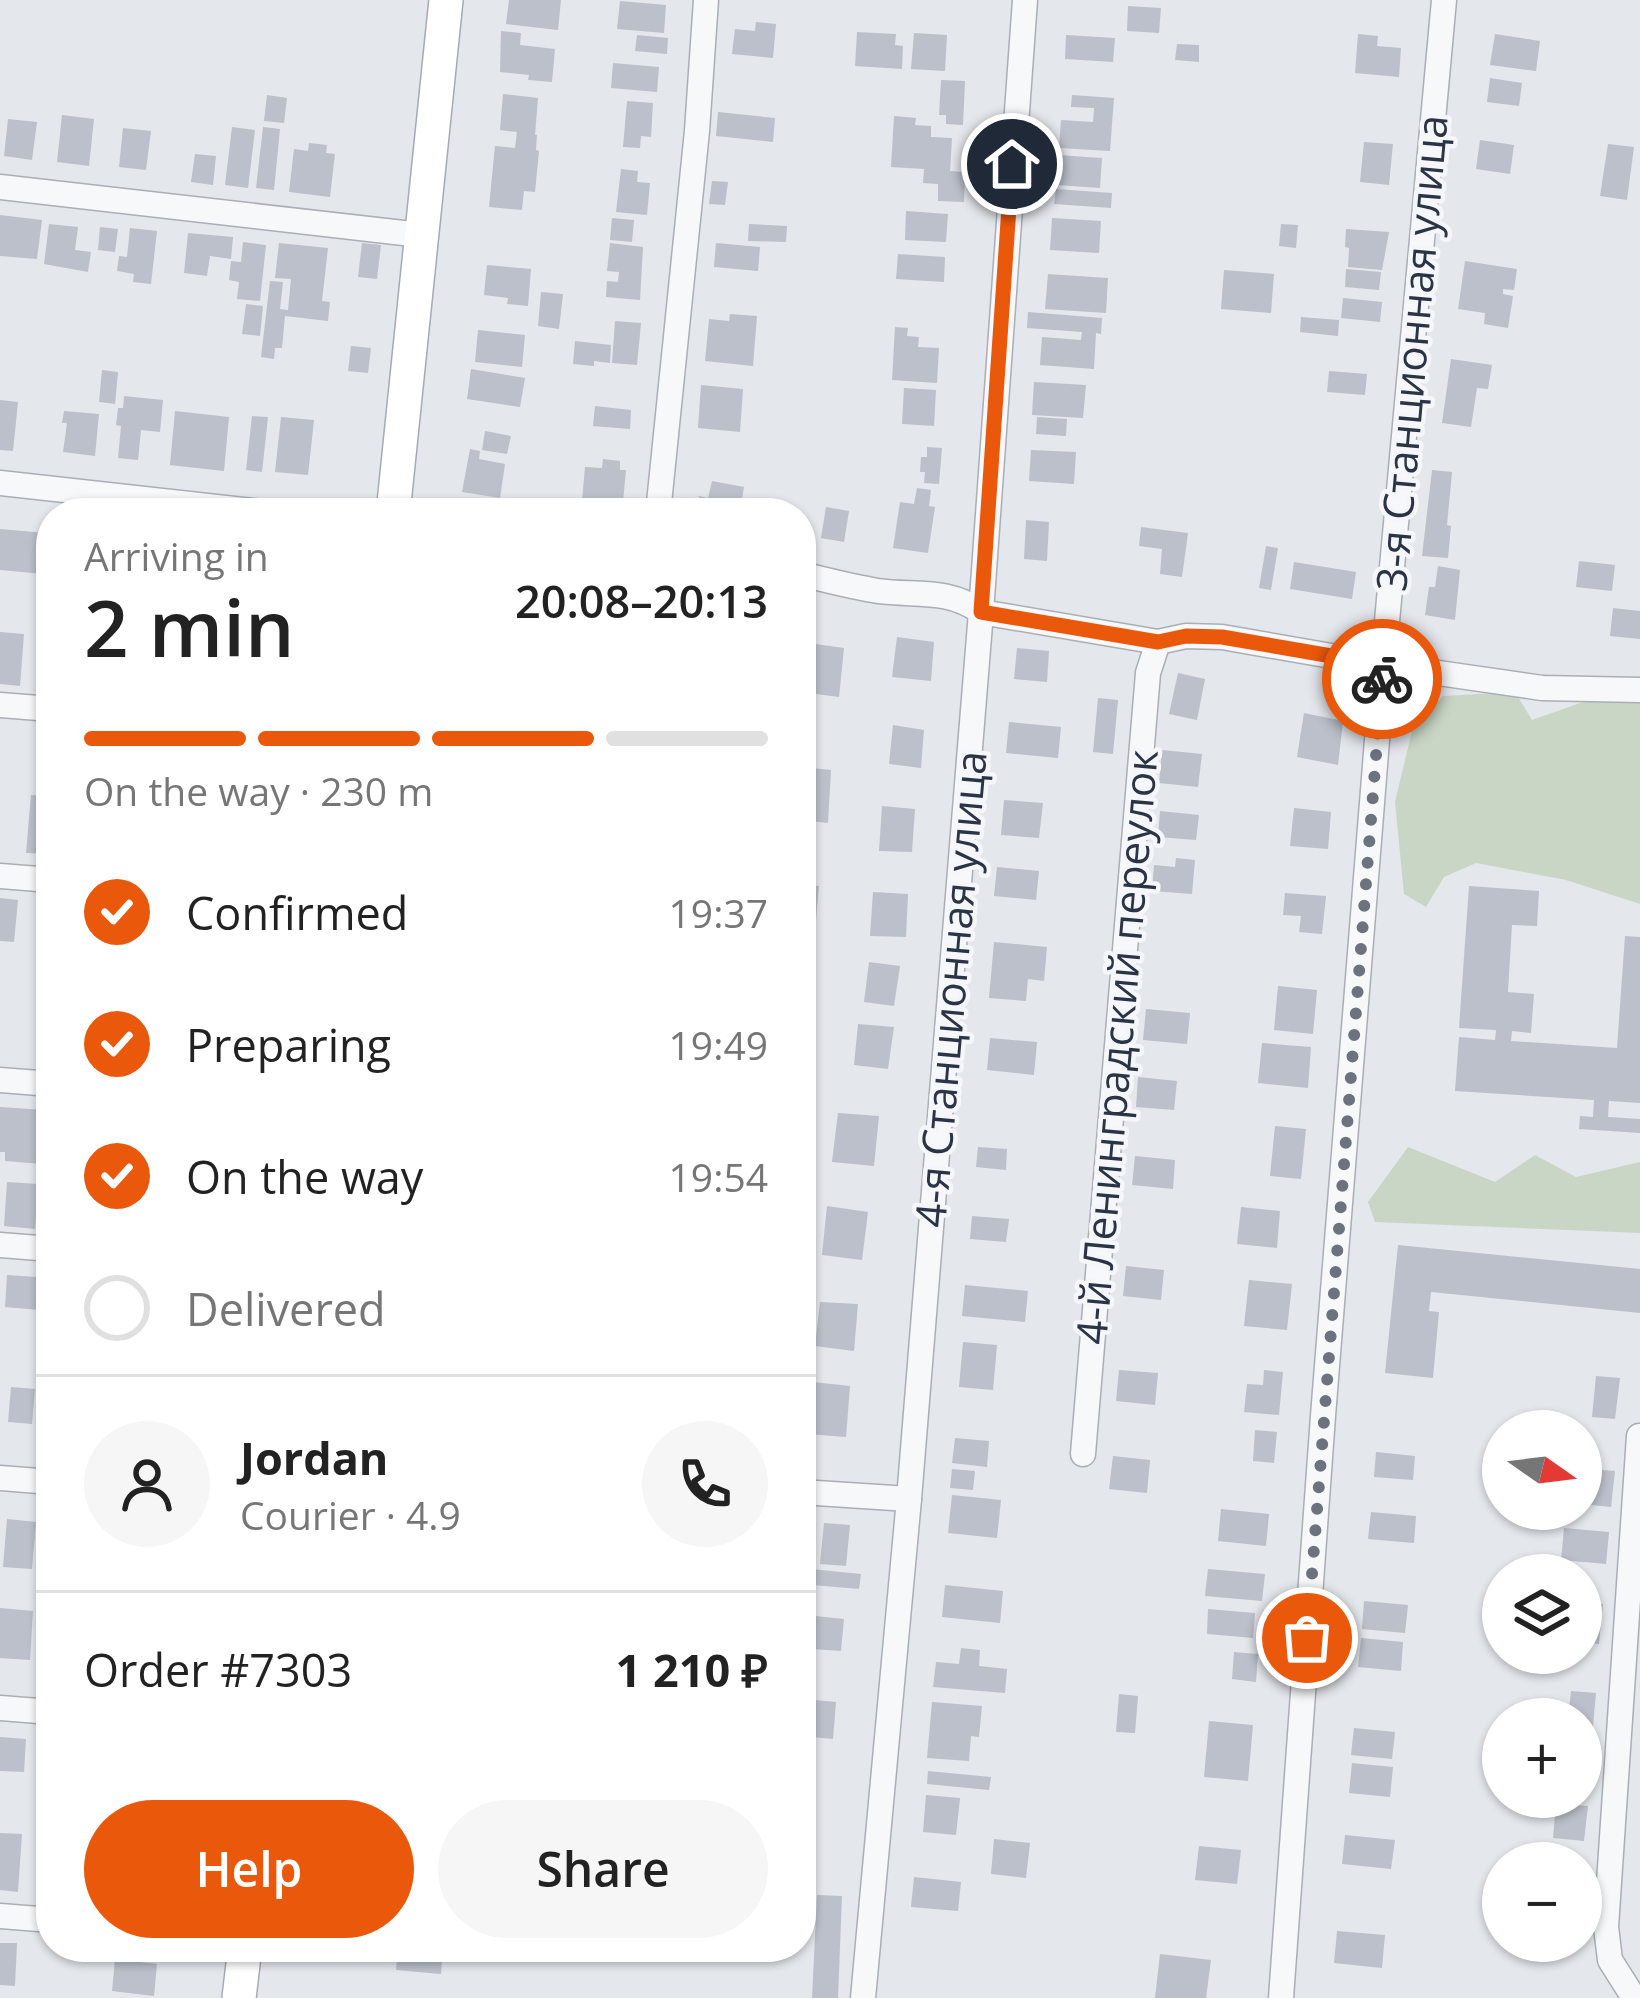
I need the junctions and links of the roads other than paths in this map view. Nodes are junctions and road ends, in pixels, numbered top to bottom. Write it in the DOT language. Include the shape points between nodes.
graph roads {
  1 [pos="446,0"];
  2 [pos="706,0"];
  3 [pos="1024,0"];
  4 [pos="1444,0"];
  5 [pos="0,187"];
  6 [pos="422,235"];
  7 [pos="0,482"];
  8 [pos="140,498"];
  9 [pos="395,498"];
  10 [pos="660,498"];
  11 [pos="816,577"];
  12 [pos="981,612"];
  13 [pos="1158,642"];
  14 [pos="1384,665"];
  15 [pos="1640,690"];
  16 [pos="0,705"];
  17 [pos="36,709"];
  18 [pos="0,875"];
  19 [pos="36,879"];
  20 [pos="0,1080"];
  21 [pos="36,1083"];
  22 [pos="0,1245"];
  23 [pos="36,1248"];
  24 [pos="1639,1436"];
  25 [pos="1083,1454"];
  26 [pos="0,1478"];
  27 [pos="36,1481"];
  28 [pos="816,1493"];
  29 [pos="909,1499"];
  30 [pos="0,1708"];
  31 [pos="36,1711"];
  32 [pos="0,1916"];
  33 [pos="36,1919"];
  34 [pos="243,1962"];
  35 [pos="863,1987"];
  36 [pos="239,1998"];
  37 [pos="1281,1998"];
  38 [pos="1634,1998"];
  1 -- 6 [label="main road"];
  2 -- 10 [label="street"];
  3 -- 12 [label="street, 4-я Станционная улица"];
  4 -- 14 [label="street, 3-я Станционная улица"];
  5 -- 6 [label="street"];
  6 -- 9 [label="main road"];
  7 -- 8 [label="street"];
  11 -- 12 [label="street" via="964,600"];
  12 -- 13 [label="street"];
  12 -- 29 [label="street, 4-я Станционная улица"];
  13 -- 14 [label="street" via="1222,637"];
  13 -- 25 [label="street, 4-й Ленинградский переулок" via="1148,673"];
  14 -- 15 [label="street" via="1542,688"];
  14 -- 37 [label="street, 3-я Станционная улица"];
  16 -- 17 [label="street"];
  18 -- 19 [label="street"];
  20 -- 21 [label="street"];
  22 -- 23 [label="street"];
  24 -- 38 [label="street" via="1606,1927 1610,1960"];
  26 -- 27 [label="street"];
  28 -- 29 [label="street"];
  29 -- 35 [label="street, 4-я Станционная улица"];
  30 -- 31 [label="street"];
  32 -- 33 [label="street"];
  34 -- 36 [label="main road"];
}
